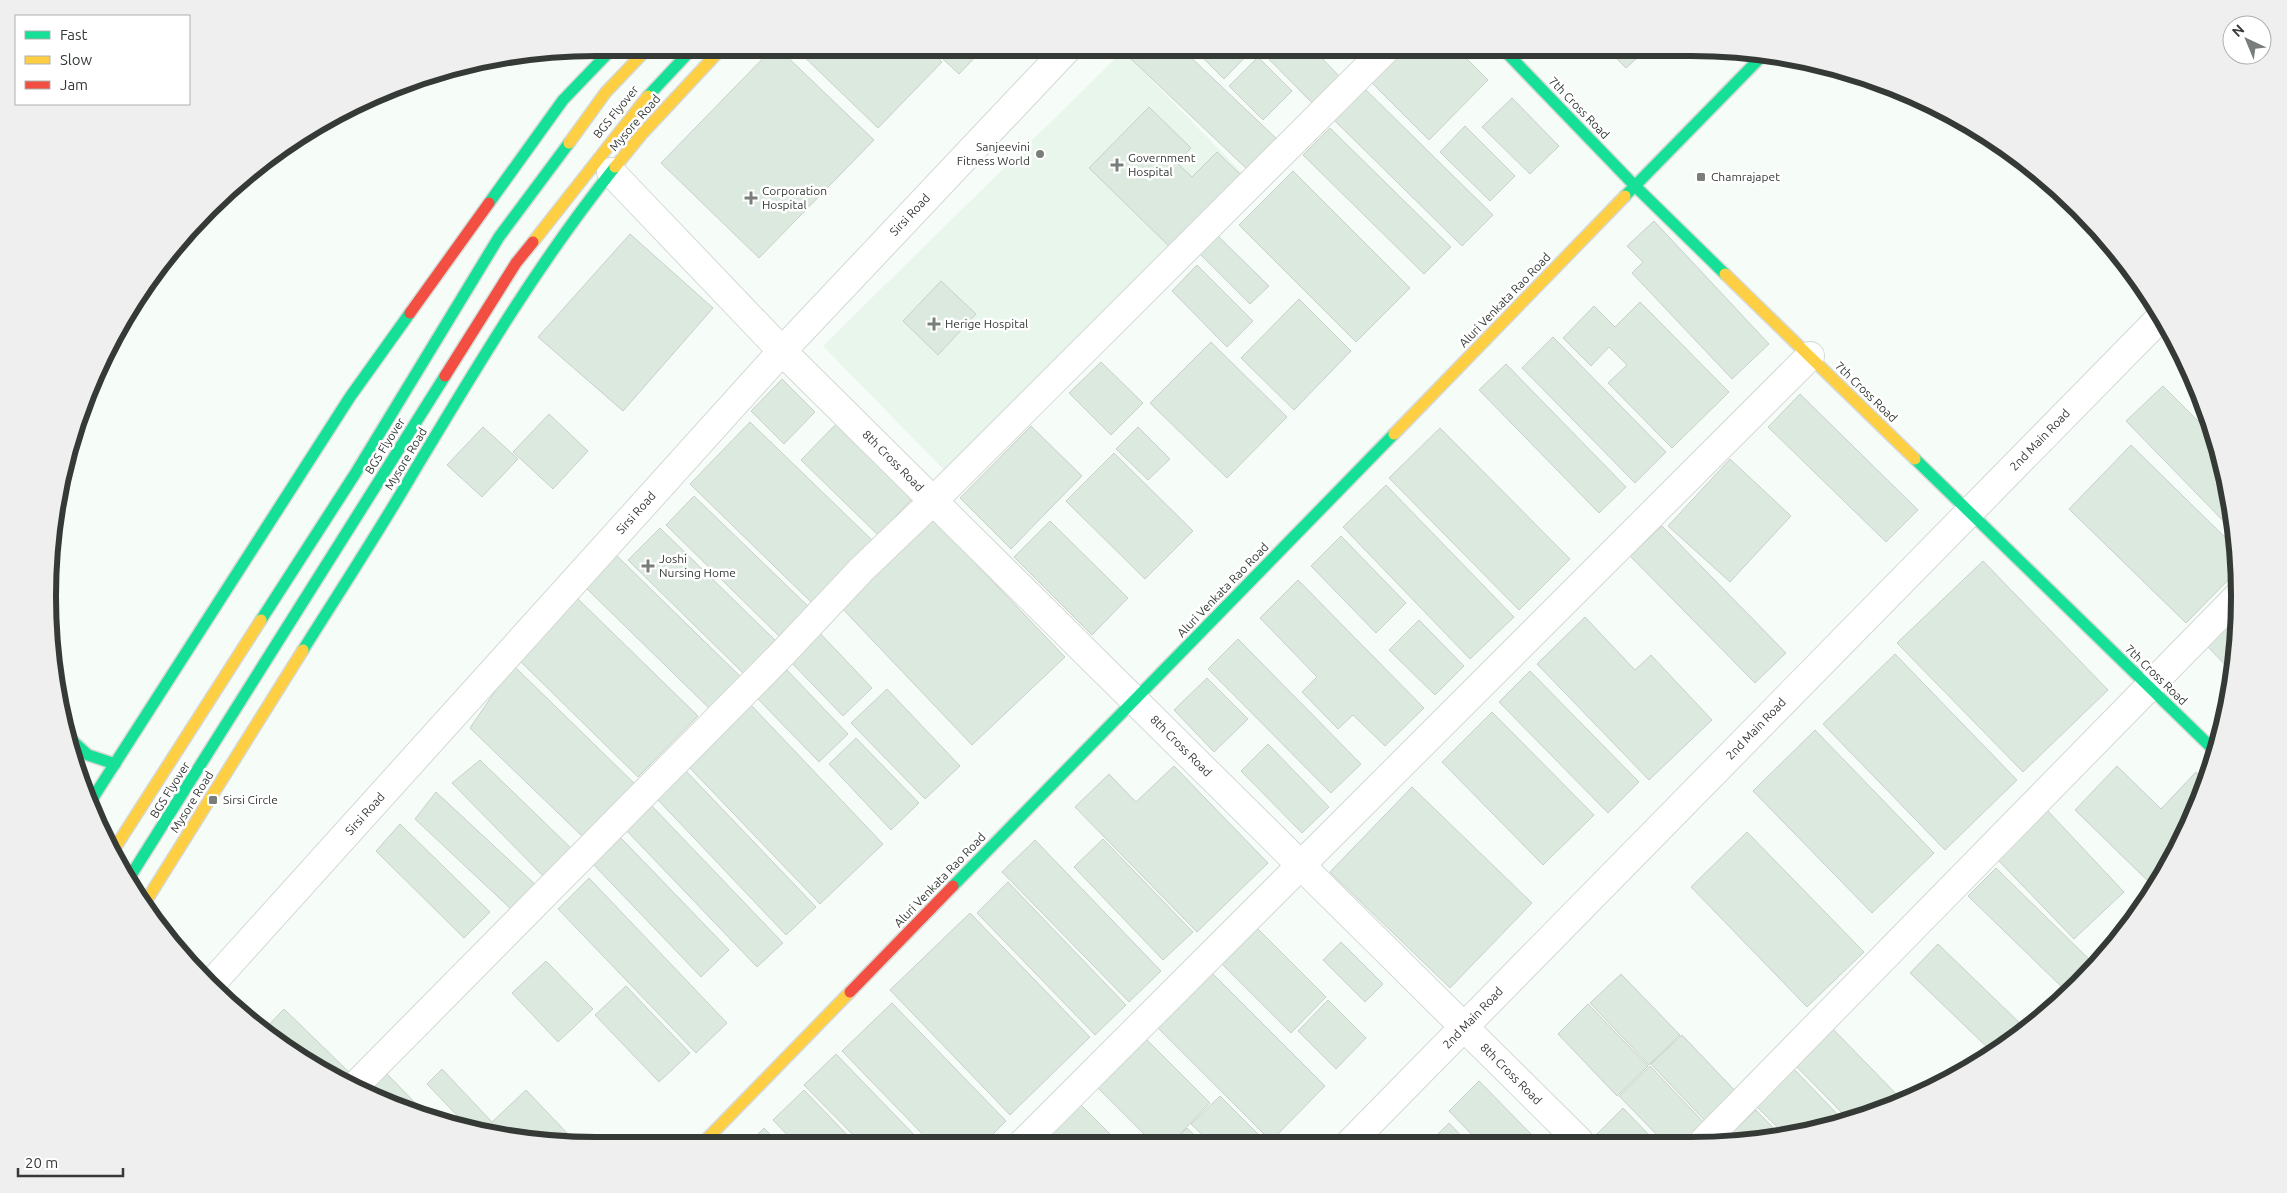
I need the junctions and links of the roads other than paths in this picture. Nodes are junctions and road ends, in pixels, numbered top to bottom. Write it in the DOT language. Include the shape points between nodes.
graph roads {
  1 [pos="605,56"];
  2 [pos="640,56"];
  3 [pos="685,56"];
  4 [pos="715,56"];
  5 [pos="1060,56"];
  6 [pos="1379,56"];
  7 [pos="1510,56"];
  8 [pos="1758,61"];
  9 [pos="611,172"];
  10 [pos="1635,186"];
  11 [pos="2156,322"];
  12 [pos="782,351"];
  13 [pos="1810,356"];
  14 [pos="933,501"];
  15 [pos="1969,512"];
  16 [pos="2231,603"];
  17 [pos="2150,688"];
  18 [pos="1134,700"];
  19 [pos="2209,745"];
  20 [pos="78,746"];
  21 [pos="115,764"];
  22 [pos="94,796"];
  23 [pos="117,845"];
  24 [pos="1300,864"];
  25 [pos="133,873"];
  26 [pos="148,898"];
  27 [pos="215,980"];
  28 [pos="1464,1027"];
  29 [pos="359,1082"];
  30 [pos="1708,1136"];
  31 [pos="709,1137"];
  32 [pos="1029,1137"];
  33 [pos="1356,1137"];
  34 [pos="1575,1137"];
  1 -- 21 [label="main road" via="563,100 350,397"];
  2 -- 23 [label="main road, BGS Flyover" via="606,92 500,237 355,474"];
  3 -- 25 [label="main road, BGS Flyover" via="638,106 516,263"];
  4 -- 9 [label="main road, Mysore Road"];
  5 -- 12 [label="street, Sirsi Road"];
  6 -- 14 [label="street"];
  7 -- 10 [label="main road, 7th Cross Road"];
  8 -- 10 [label="main road, Aluri Venkata Rao Road"];
  9 -- 12 [label="street, 8th Cross Road"];
  9 -- 26 [label="main road, Mysore Road" via="510,312 402,492"];
  10 -- 13 [label="main road, 7th Cross Road"];
  10 -- 18 [label="main road, Aluri Venkata Rao Road"];
  11 -- 15 [label="street, 2nd Main Road"];
  12 -- 14 [label="street, 8th Cross Road"];
  12 -- 27 [label="street, Sirsi Road"];
  13 -- 15 [label="main road, 7th Cross Road"];
  13 -- 24 [label="street"];
  14 -- 18 [label="street, 8th Cross Road"];
  14 -- 29 [label="street" via="861,570"];
  15 -- 17 [label="main road, 7th Cross Road"];
  15 -- 28 [label="street, 2nd Main Road"];
  16 -- 17 [label="street"];
  17 -- 19 [label="main road, 7th Cross Road"];
  17 -- 30 [label="street"];
  18 -- 24 [label="street, 8th Cross Road"];
  18 -- 31 [label="main road, Aluri Venkata Rao Road"];
  20 -- 21 [label="main road" via="88,755"];
  21 -- 22 [label="main road"];
  24 -- 28 [label="street, 8th Cross Road"];
  24 -- 32 [label="street"];
  28 -- 33 [label="street, 2nd Main Road"];
  28 -- 34 [label="street, 8th Cross Road"];
}
